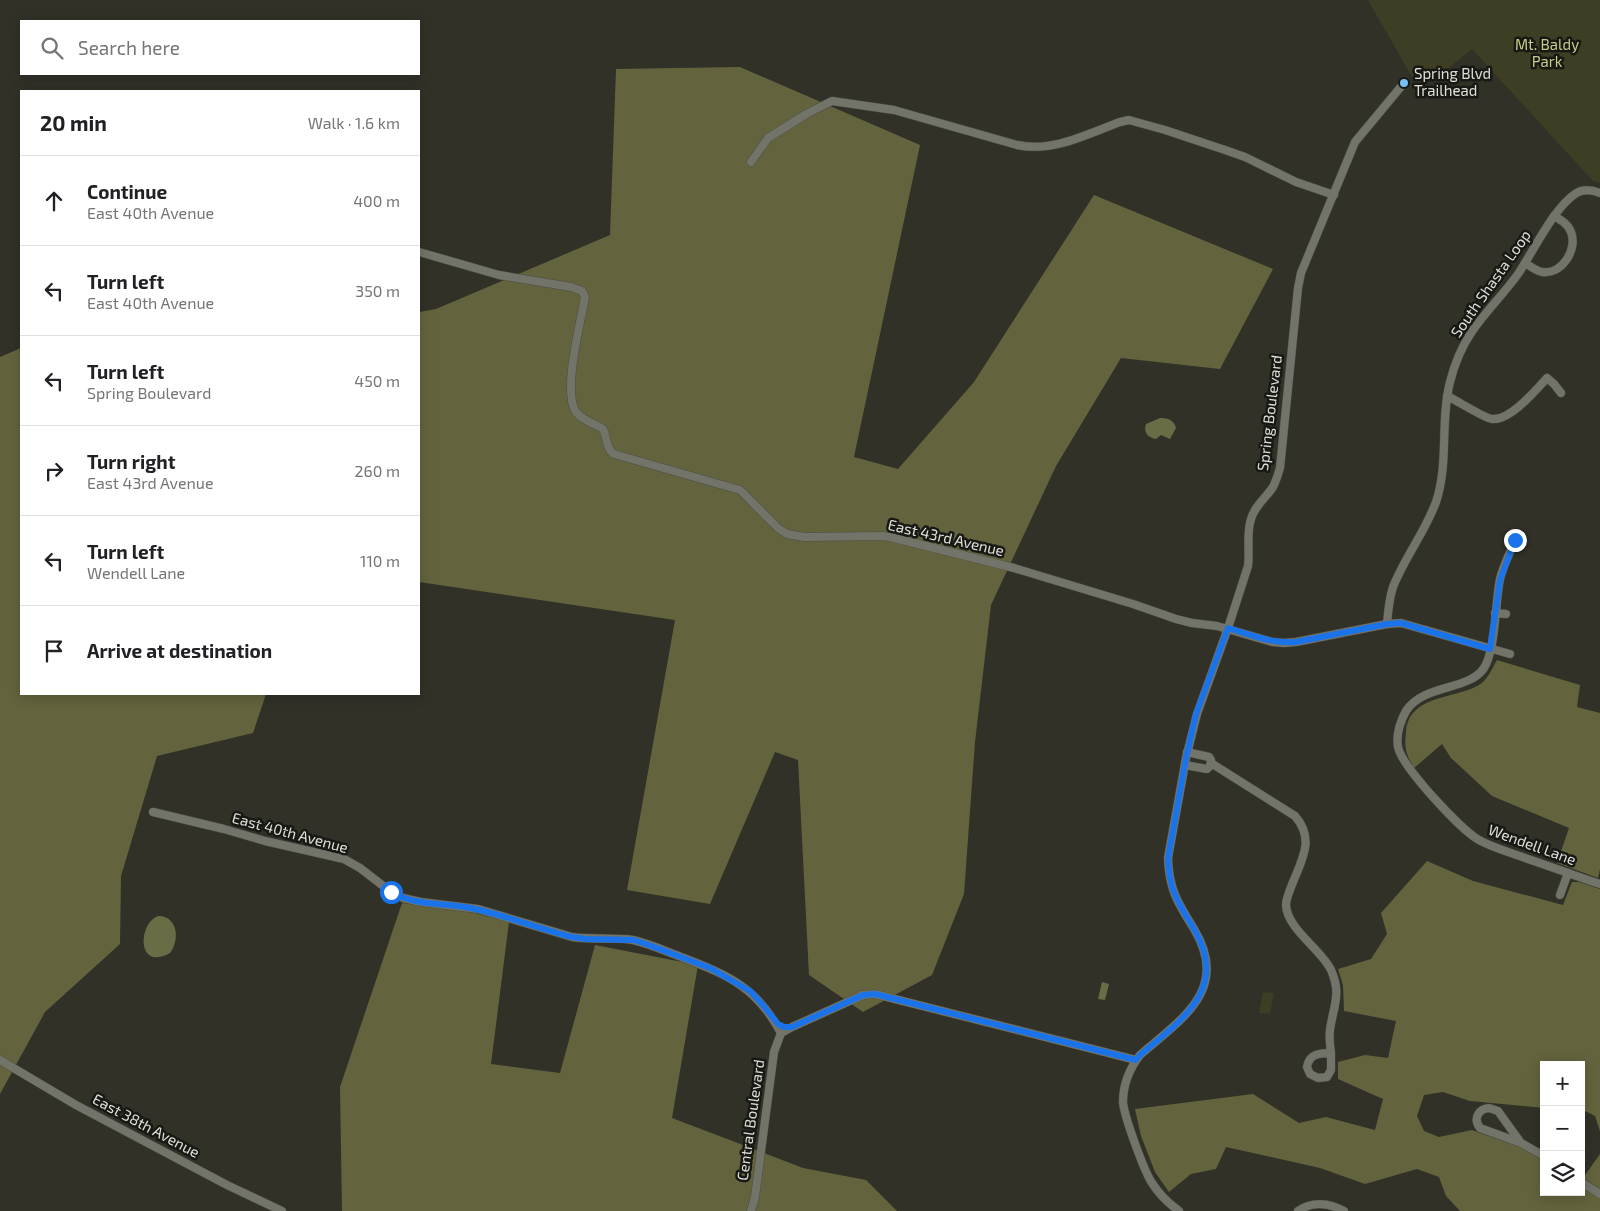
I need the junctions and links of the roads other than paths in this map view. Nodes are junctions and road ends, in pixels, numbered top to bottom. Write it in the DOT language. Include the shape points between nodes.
graph roads {
  1 [pos="1404,83"];
  2 [pos="751,162"];
  3 [pos="1600,193"];
  4 [pos="1334,195"];
  5 [pos="1554,216"];
  6 [pos="420,252"];
  7 [pos="1525,263"];
  8 [pos="1561,393"];
  9 [pos="1447,396"];
  10 [pos="1515,540"];
  11 [pos="1495,613"];
  12 [pos="1506,614"];
  13 [pos="1387,624"];
  14 [pos="1228,628"];
  15 [pos="1490,649"];
  16 [pos="1510,654"];
  17 [pos="1188,752"];
  18 [pos="1211,763"];
  19 [pos="1185,765"];
  20 [pos="153,812"];
  21 [pos="1568,873"];
  22 [pos="1600,884"];
  23 [pos="1560,895"];
  24 [pos="774,1021"];
  25 [pos="792,1027"];
  26 [pos="781,1034"];
  27 [pos="1331,1053"];
  28 [pos="0,1060"];
  29 [pos="1136,1060"];
  30 [pos="1522,1143"];
  31 [pos="1540,1154"];
  32 [pos="1585,1185"];
  33 [pos="1600,1194"];
  34 [pos="282,1211"];
  35 [pos="750,1211"];
  36 [pos="1179,1211"];
  37 [pos="1298,1211"];
  38 [pos="1344,1211"];
  1 -- 4 [label="street, Spring Boulevard" via="1359,136"];
  2 -- 4 [label="street" via="768,138 832,101 894,110 1036,148 1053,146 1129,120 1245,157 1282,176"];
  3 -- 5 [label="street, South Shasta Loop" via="1587,190 1576,193"];
  4 -- 14 [label="street, Spring Boulevard" via="1299,280 1280,468 1272,489 1257,505 1251,518 1248,566"];
  5 -- 7 [label="street, South Shasta Loop"];
  5 -- 7 [label="street" via="1572,233 1571,252 1566,261 1551,272 1541,272"];
  6 -- 14 [label="street, East 43rd Avenue" via="499,274 582,290 585,297 572,376 572,396 581,417 603,429 608,448 614,454 740,490 787,534 804,537 890,537 1014,568 1176,620"];
  7 -- 9 [label="street, South Shasta Loop" via="1466,340"];
  8 -- 9 [label="street" via="1547,378 1525,401 1497,419"];
  9 -- 13 [label="street, South Shasta Loop" via="1443,468 1436,500 1393,588"];
  10 -- 11 [label="street, Wendell Lane" via="1501,575"];
  11 -- 12 [label="street"];
  11 -- 15 [label="street, Wendell Lane"];
  13 -- 14 [label="street, East 43rd Avenue" via="1284,643"];
  13 -- 15 [label="street, East 43rd Avenue" via="1411,625"];
  14 -- 17 [label="street, Spring Boulevard" via="1196,714"];
  15 -- 16 [label="street, East 43rd Avenue"];
  15 -- 21 [label="street, Wendell Lane" via="1484,666 1476,675 1422,696 1410,705 1397,736 1398,749 1409,768 1471,835"];
  17 -- 18 [label="street" via="1207,756"];
  17 -- 19 [label="street, Spring Boulevard"];
  18 -- 19 [label="street" via="1207,769"];
  18 -- 27 [label="street" via="1295,816 1306,833 1306,848 1286,906 1292,923 1331,971 1336,988 1330,1031"];
  19 -- 29 [label="street, Spring Boulevard" via="1168,873 1178,903 1202,945 1206,973 1198,1001 1190,1011"];
  20 -- 24 [label="street, East 40th Avenue" via="344,860 403,898 478,909 572,937 626,939 649,945 729,978 750,991"];
  21 -- 22 [label="street, Wendell Lane"];
  21 -- 23 [label="street"];
  24 -- 25 [label="street" via="781,1026"];
  24 -- 26 [label="street, East 40th Avenue"];
  25 -- 26 [label="street"];
  25 -- 29 [label="street" via="863,995 875,994"];
  26 -- 35 [label="street, Central Boulevard" via="774,1052 755,1197"];
  28 -- 34 [label="street, East 38th Avenue" via="76,1105"];
  29 -- 36 [label="street, Spring Boulevard" via="1124,1088 1126,1117 1150,1181"];
  30 -- 30 [label="street" via="1480,1128 1476,1121 1480,1110 1498,1111"];
  30 -- 31 [label="street"];
  32 -- 33 [label="street"];
  37 -- 38 [label="street" via="1319,1204"];
}
